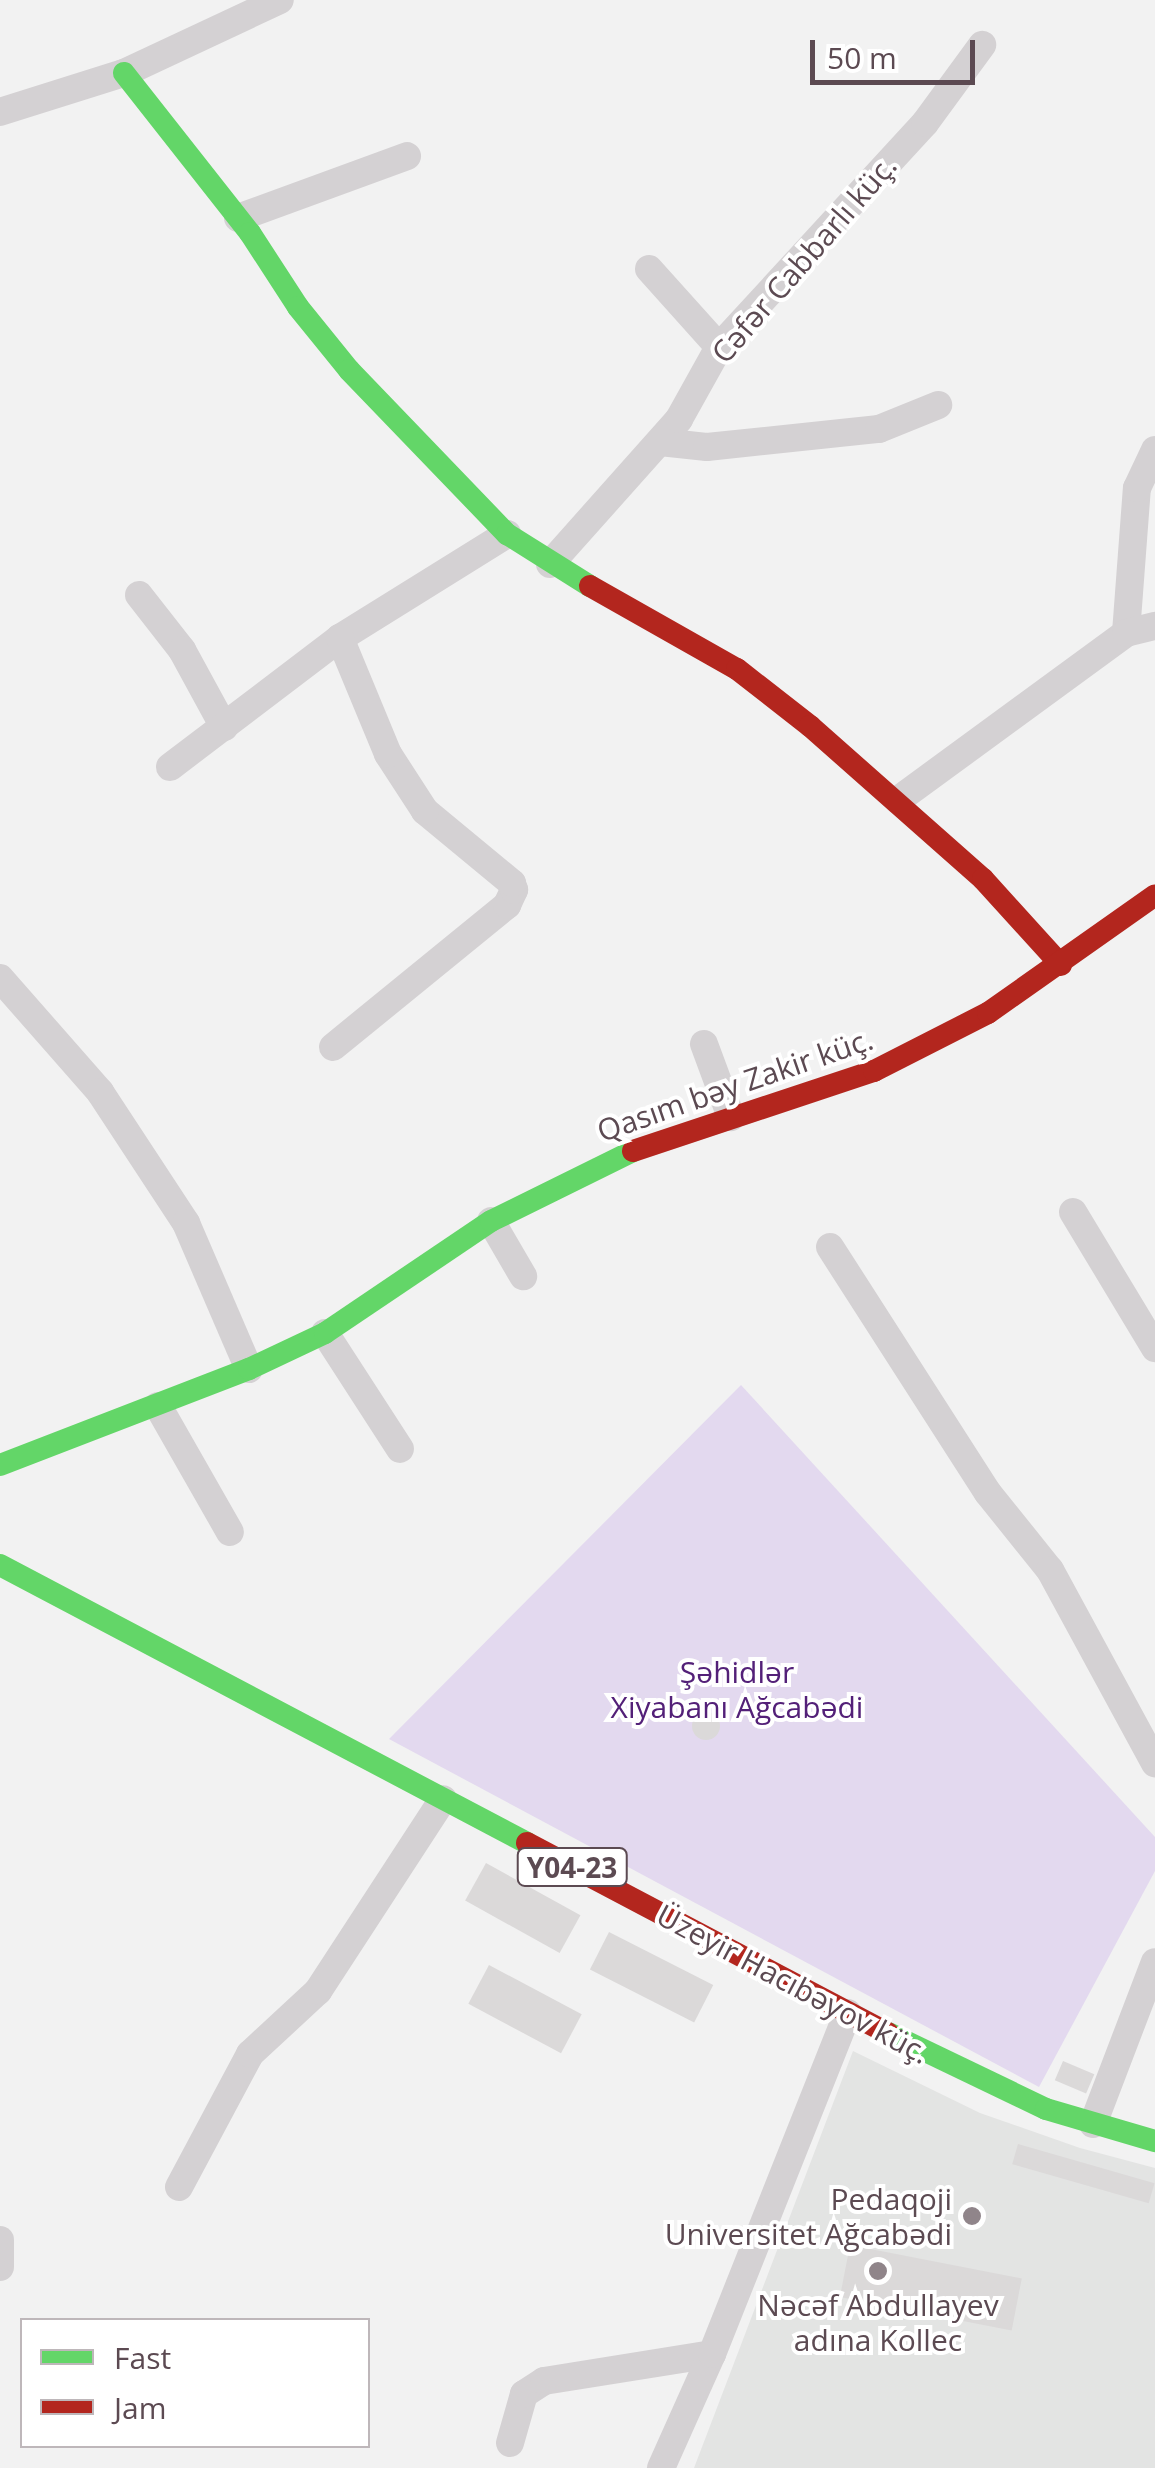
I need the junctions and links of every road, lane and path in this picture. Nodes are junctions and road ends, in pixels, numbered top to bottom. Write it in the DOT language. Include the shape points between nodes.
graph roads {
  1 [pos="280,0"];
  2 [pos="982,45"];
  3 [pos="124,73"];
  4 [pos="0,112"];
  5 [pos="407,156"];
  6 [pos="238,218"];
  7 [pos="649,269"];
  8 [pos="719,347"];
  9 [pos="938,405"];
  10 [pos="660,442"];
  11 [pos="1155,450"];
  12 [pos="507,534"];
  13 [pos="550,564"];
  14 [pos="140,595"];
  15 [pos="1155,626"];
  16 [pos="1126,632"];
  17 [pos="340,638"];
  18 [pos="224,727"];
  19 [pos="170,767"];
  20 [pos="898,800"];
  21 [pos="1155,894"];
  22 [pos="1061,964"];
  23 [pos="0,978"];
  24 [pos="704,1044"];
  25 [pos="333,1047"];
  26 [pos="731,1116"];
  27 [pos="1074,1212"];
  28 [pos="490,1221"];
  29 [pos="830,1247"];
  30 [pos="524,1276"];
  31 [pos="325,1333"];
  32 [pos="1155,1348"];
  33 [pos="250,1369"];
  34 [pos="158,1406"];
  35 [pos="400,1450"];
  36 [pos="0,1465"];
  37 [pos="230,1532"];
  38 [pos="0,1565"];
  39 [pos="1155,1762"];
  40 [pos="443,1800"];
  41 [pos="1155,1962"];
  42 [pos="848,2013"];
  43 [pos="1093,2124"];
  44 [pos="1155,2141"];
  45 [pos="179,2188"];
  46 [pos="0,2240"];
  47 [pos="0,2267"];
  48 [pos="712,2354"];
  49 [pos="510,2443"];
  50 [pos="661,2468"];
  1 -- 3 [label="street"];
  2 -- 8 [label="street, Cəfər Cabbarlı küç." via="925,124"];
  3 -- 4 [label="street"];
  3 -- 6 [label="street"];
  5 -- 6 [label="street"];
  6 -- 12 [label="street" via="349,370"];
  7 -- 8 [label="street"];
  8 -- 10 [label="street, Cəfər Cabbarlı küç."];
  9 -- 10 [label="street" via="879,429 708,446"];
  10 -- 13 [label="street, Cəfər Cabbarlı küç."];
  11 -- 16 [label="street" via="1137,488"];
  12 -- 13 [label="street"];
  12 -- 17 [label="street"];
  13 -- 20 [label="street" via="737,669"];
  14 -- 18 [label="street" via="182,650"];
  15 -- 16 [label="street"];
  16 -- 20 [label="street"];
  17 -- 18 [label="street"];
  17 -- 25 [label="street" via="388,754 424,810 514,890 506,906"];
  18 -- 19 [label="street"];
  20 -- 22 [label="street" via="983,878"];
  21 -- 22 [label="street, Qasım bəy Zakir küç."];
  22 -- 26 [label="street, Qasım bəy Zakir küç." via="988,1013 874,1071"];
  23 -- 33 [label="street" via="100,1092 186,1223"];
  24 -- 26 [label="street"];
  26 -- 28 [label="street, Qasım bəy Zakir küç." via="593,1167"];
  27 -- 32 [label="street"];
  28 -- 30 [label="street"];
  28 -- 31 [label="street, Qasım bəy Zakir küç."];
  29 -- 39 [label="street" via="988,1493 1050,1570"];
  31 -- 33 [label="street, Qasım bəy Zakir küç."];
  31 -- 35 [label="street"];
  33 -- 34 [label="street, Qasım bəy Zakir küç."];
  34 -- 36 [label="street, Qasım bəy Zakir küç."];
  34 -- 37 [label="street"];
  38 -- 40 [label="street, Üzeyir Hacıbəyov küç. / Y04-23"];
  40 -- 42 [label="street, Üzeyir Hacıbəyov küç. / Y04-23"];
  40 -- 45 [label="street" via="318,1991 250,2054"];
  41 -- 43 [label="street"];
  42 -- 43 [label="street, Üzeyir Hacıbəyov küç. / Y04-23" via="1008,2095"];
  42 -- 48 [label="street"];
  43 -- 44 [label="street, Üzeyir Hacıbəyov küç. / Y04-23"];
  46 -- 47 [label="street"];
  48 -- 49 [label="street" via="544,2381 524,2394"];
  48 -- 50 [label="street"];
}
